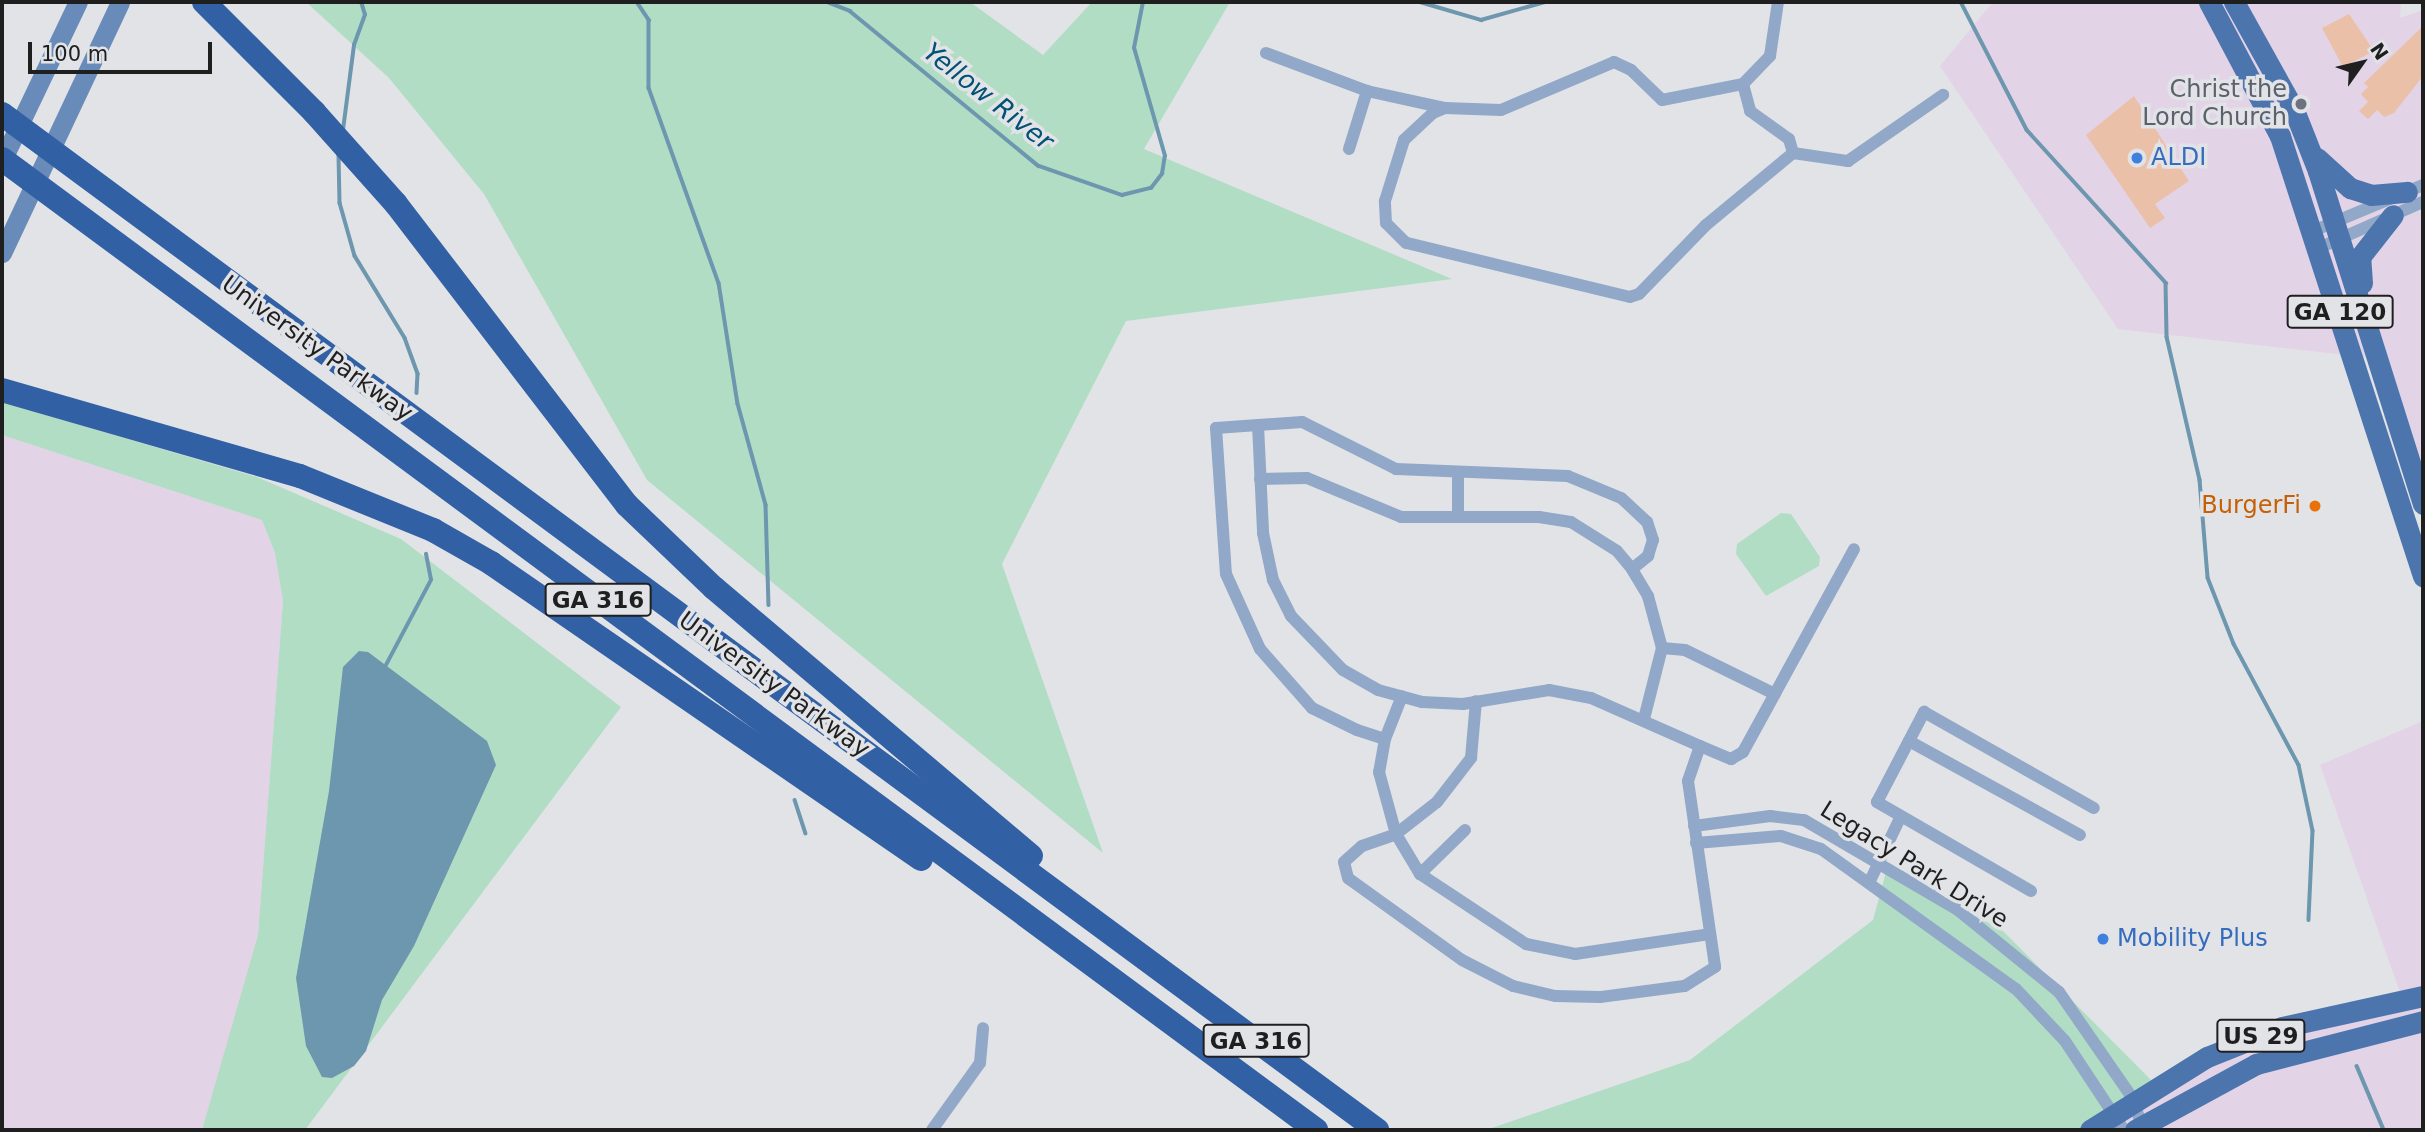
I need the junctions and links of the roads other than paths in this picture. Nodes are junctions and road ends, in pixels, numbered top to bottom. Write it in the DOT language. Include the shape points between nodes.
graph roads {
  1 [pos="78,2"];
  2 [pos="120,2"];
  3 [pos="204,2"];
  4 [pos="1778,2"];
  5 [pos="2209,2"];
  6 [pos="2234,2"];
  7 [pos="1266,53"];
  8 [pos="1745,83"];
  9 [pos="1367,91"];
  10 [pos="1943,95"];
  11 [pos="1444,108"];
  12 [pos="2,114"];
  13 [pos="2309,147"];
  14 [pos="1349,149"];
  15 [pos="1793,153"];
  16 [pos="2,160"];
  17 [pos="2418,193"];
  18 [pos="2393,215"];
  19 [pos="2337,230"];
  20 [pos="2316,240"];
  21 [pos="2,253"];
  22 [pos="2364,316"];
  23 [pos="2,390"];
  24 [pos="1258,425"];
  25 [pos="1458,474"];
  26 [pos="1260,480"];
  27 [pos="2423,504"];
  28 [pos="1458,517"];
  29 [pos="1854,549"];
  30 [pos="1632,569"];
  31 [pos="2423,576"];
  32 [pos="1661,648"];
  33 [pos="1775,694"];
  34 [pos="1402,696"];
  35 [pos="1476,701"];
  36 [pos="1644,719"];
  37 [pos="1385,739"];
  38 [pos="1909,741"];
  39 [pos="1700,746"];
  40 [pos="2094,808"];
  41 [pos="1901,816"];
  42 [pos="1694,826"];
  43 [pos="1465,830"];
  44 [pos="1396,834"];
  45 [pos="2080,835"];
  46 [pos="1696,842"];
  47 [pos="1878,862"];
  48 [pos="1420,874"];
  49 [pos="1869,883"];
  50 [pos="2031,891"];
  51 [pos="1710,934"];
  52 [pos="1135,951"];
  53 [pos="2423,996"];
  54 [pos="2423,1020"];
  55 [pos="983,1028"];
  56 [pos="1195,1041"];
  57 [pos="2133,1099"];
  58 [pos="2132,1126"];
  59 [pos="932,1130"];
  60 [pos="1316,1130"];
  61 [pos="1377,1130"];
  62 [pos="2090,1130"];
  1 -- 16 [label="main road"];
  2 -- 21 [label="main road"];
  3 -- 52 [label="highway" via="387,194 491,325 596,469 670,550"];
  4 -- 8 [label="street" via="1770,57"];
  5 -- 20 [label="main road, GA 120" via="2259,89"];
  6 -- 13 [label="main road, GA 120"];
  7 -- 9 [label="street"];
  8 -- 11 [label="street" via="1662,100 1630,69 1614,62 1500,110"];
  8 -- 15 [label="street" via="1750,111 1789,139"];
  9 -- 11 [label="street"];
  9 -- 14 [label="street"];
  10 -- 15 [label="street" via="1848,161"];
  11 -- 15 [label="street" via="1404,140 1385,201 1386,223 1406,243 1630,297 1655,282 1674,255"];
  12 -- 52 [label="highway, University Parkway / GA 316"];
  13 -- 17 [label="main road" via="2350,188 2371,195"];
  13 -- 19 [label="main road, GA 120"];
  16 -- 56 [label="highway, University Parkway / GA 316"];
  17 -- 18 [label="street"];
  17 -- 19 [label="street"];
  18 -- 19 [label="street"];
  18 -- 22 [label="main road" via="2360,257"];
  19 -- 20 [label="street"];
  19 -- 22 [label="main road, GA 120"];
  20 -- 31 [label="main road, GA 120"];
  22 -- 27 [label="main road, GA 120"];
  23 -- 56 [label="highway" via="300,476 433,530 491,563 1139,1013"];
  24 -- 25 [label="street" via="1302,422 1396,469"];
  24 -- 26 [label="street"];
  24 -- 37 [label="street" via="1216,428 1221,544 1239,610 1283,682 1312,708"];
  25 -- 28 [label="street"];
  25 -- 30 [label="street" via="1569,476 1598,485 1647,522 1653,540 1648,556"];
  26 -- 28 [label="street" via="1307,478 1401,517"];
  26 -- 34 [label="street" via="1263,533 1273,580 1291,616 1343,670"];
  28 -- 30 [label="street" via="1571,522 1617,551"];
  29 -- 33 [label="street"];
  30 -- 32 [label="street" via="1648,596"];
  32 -- 33 [label="street" via="1685,650"];
  32 -- 36 [label="street"];
  33 -- 39 [label="street" via="1743,752 1731,760"];
  34 -- 35 [label="street" via="1422,702"];
  34 -- 37 [label="street"];
  35 -- 36 [label="street" via="1549,690 1591,698"];
  35 -- 44 [label="street" via="1471,758 1437,802"];
  36 -- 39 [label="street"];
  37 -- 44 [label="street" via="1379,772"];
  38 -- 40 [label="street" via="1924,712"];
  38 -- 41 [label="street" via="1877,802"];
  38 -- 45 [label="street"];
  39 -- 42 [label="street" via="1688,781"];
  41 -- 47 [label="street"];
  41 -- 50 [label="street"];
  42 -- 46 [label="street"];
  42 -- 47 [label="street, Legacy Park Drive" via="1770,816 1804,820"];
  43 -- 48 [label="street"];
  44 -- 48 [label="street"];
  44 -- 51 [label="street" via="1362,846 1344,862 1348,878 1462,960 1513,986 1555,996 1600,998 1684,986 1716,967"];
  46 -- 49 [label="street, Legacy Park Drive" via="1781,836 1821,849"];
  46 -- 51 [label="street"];
  47 -- 49 [label="street"];
  47 -- 57 [label="street, Legacy Park Drive" via="1958,910 2034,967 2075,1013"];
  48 -- 51 [label="street" via="1526,944 1575,954"];
  49 -- 58 [label="street, Legacy Park Drive" via="2016,989 2065,1041"];
  52 -- 61 [label="highway, University Parkway / GA 316"];
  53 -- 57 [label="main road, US 29" via="2282,1027 2207,1057"];
  54 -- 58 [label="main road, US 29" via="2256,1063"];
  55 -- 59 [label="street" via="980,1063"];
  56 -- 60 [label="highway, University Parkway / GA 316"];
  57 -- 58 [label="main road, US 29"];
  58 -- 62 [label="main road, US 29"];
}
